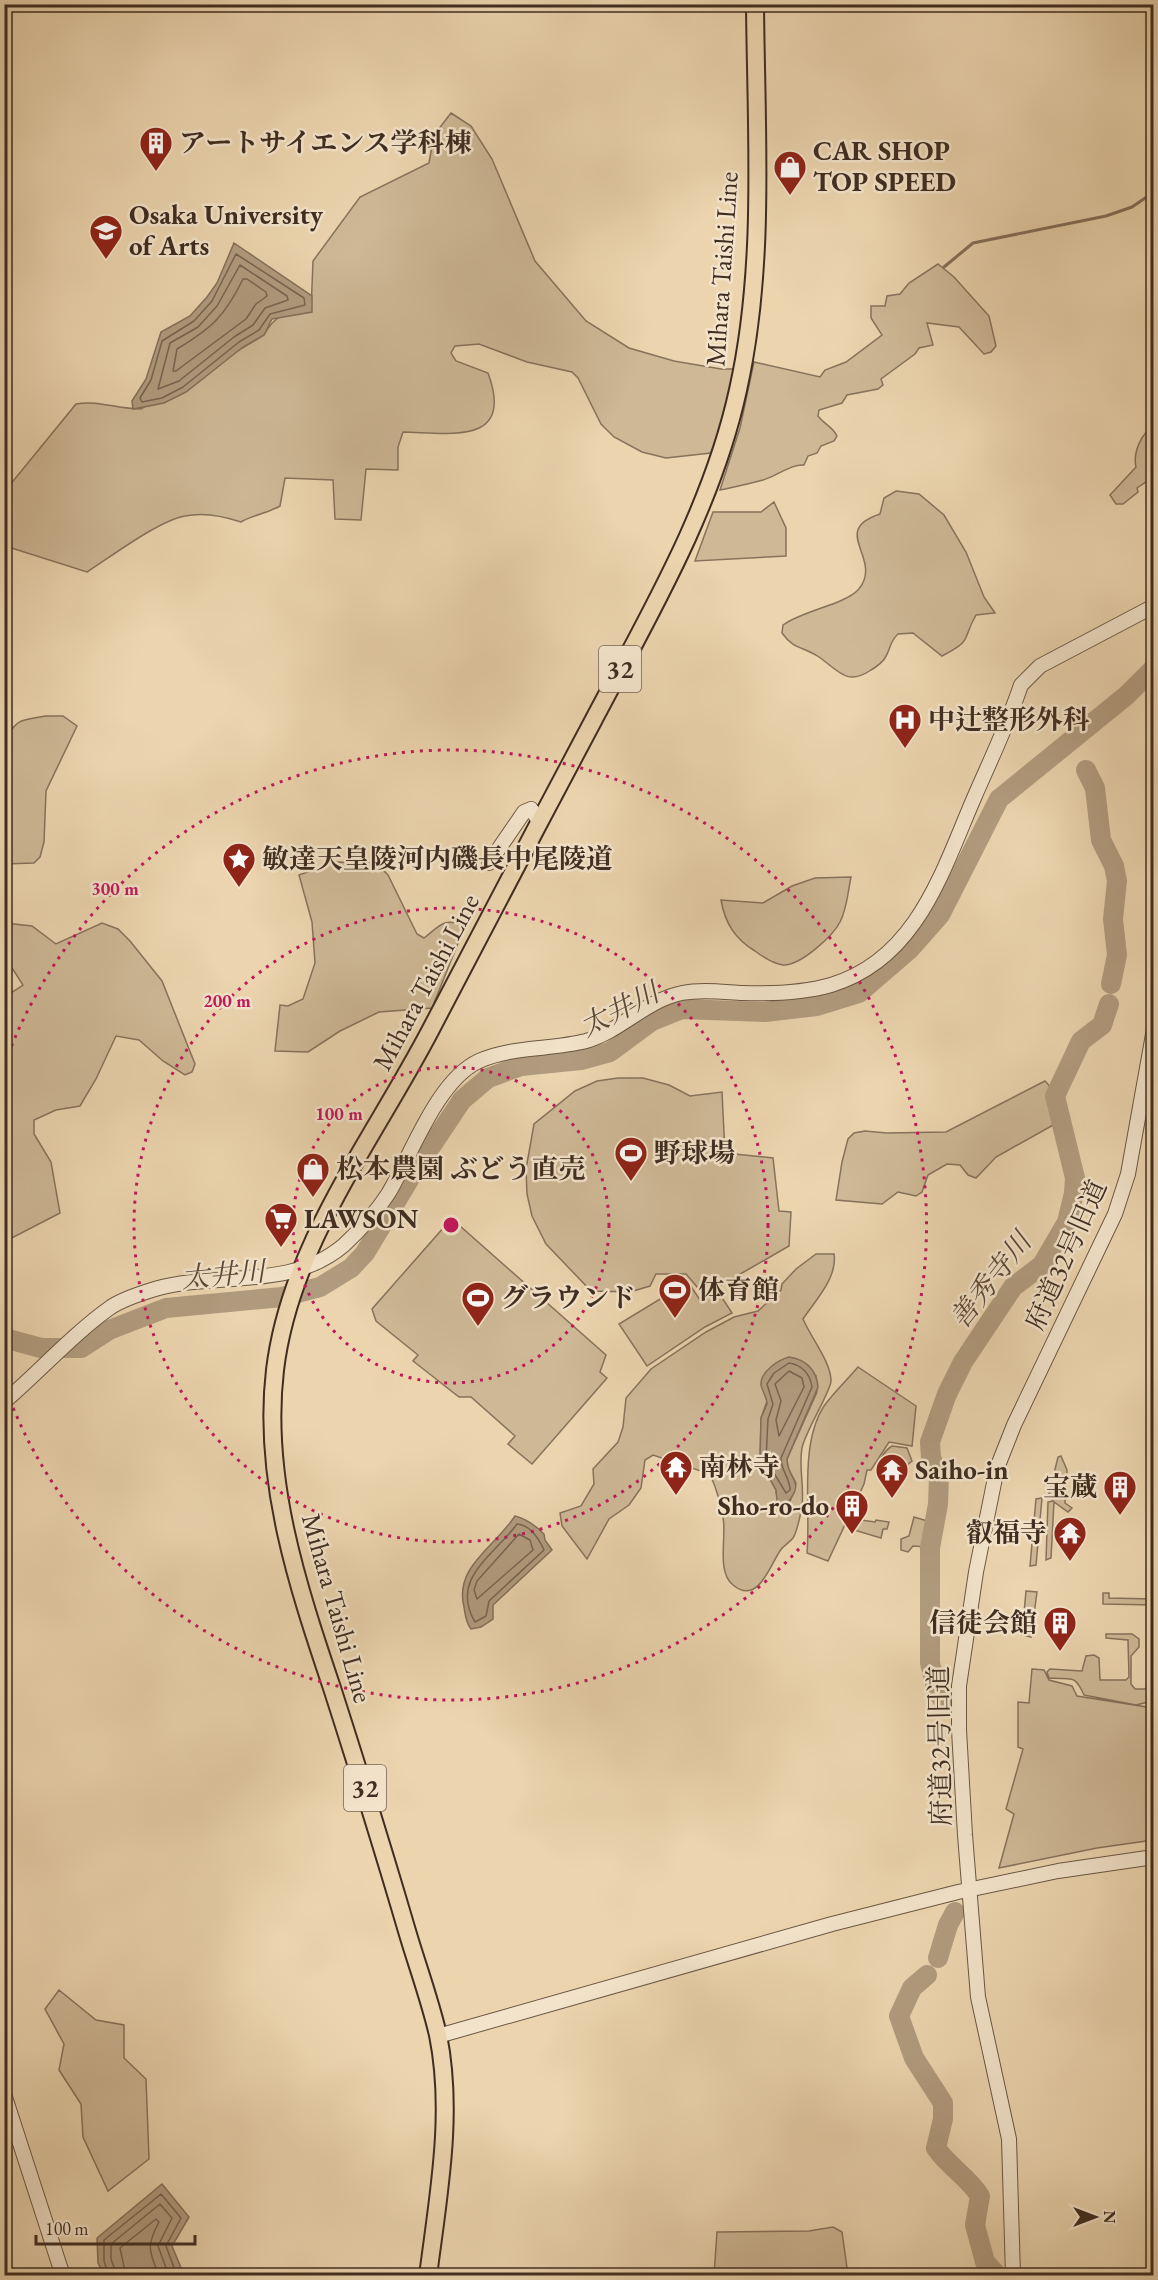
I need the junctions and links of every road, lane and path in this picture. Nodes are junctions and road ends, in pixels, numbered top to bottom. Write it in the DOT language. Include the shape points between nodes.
graph roads {
  1 [pos="755,4"];
  2 [pos="1154,606"];
  3 [pos="540,821"];
  4 [pos="489,863"];
  5 [pos="1154,1029"];
  6 [pos="300,1275"];
  7 [pos="4,1402"];
  8 [pos="1154,1857"];
  9 [pos="971,1890"];
  10 [pos="438,2036"];
  11 [pos="4,2094"];
  12 [pos="63,2276"];
  13 [pos="428,2276"];
  14 [pos="1013,2276"];
  1 -- 3 [label="main road, Mihara Taishi Line / 32" via="755,242 749,337 737,396 701,509"];
  2 -- 6 [label="street" via="1040,666 1021,686 925,909 887,955 830,985 777,994 682,993 661,999 606,1034 565,1045 494,1055 474,1063 439,1101 387,1196 342,1247"];
  3 -- 4 [label="street" via="531,809 524,812"];
  3 -- 6 [label="main road, Mihara Taishi Line / 32" via="419,1052 326,1215"];
  5 -- 9 [label="street, 府道32号旧道" via="1128,1174 1115,1214 1014,1425 988,1503 959,1686 958,1730"];
  6 -- 7 [label="street" via="205,1281 155,1289 113,1306"];
  6 -- 10 [label="main road, Mihara Taishi Line / 32" via="274,1373 276,1465 290,1558 371,1808"];
  8 -- 9 [label="street" via="1058,1871"];
  9 -- 10 [label="street" via="832,1924"];
  9 -- 14 [label="street, 府道32号旧道" via="978,1996 1009,2139"];
  10 -- 13 [label="main road, Mihara Taishi Line / 32" via="445,2090 444,2140"];
  11 -- 12 [label="street"];
}
